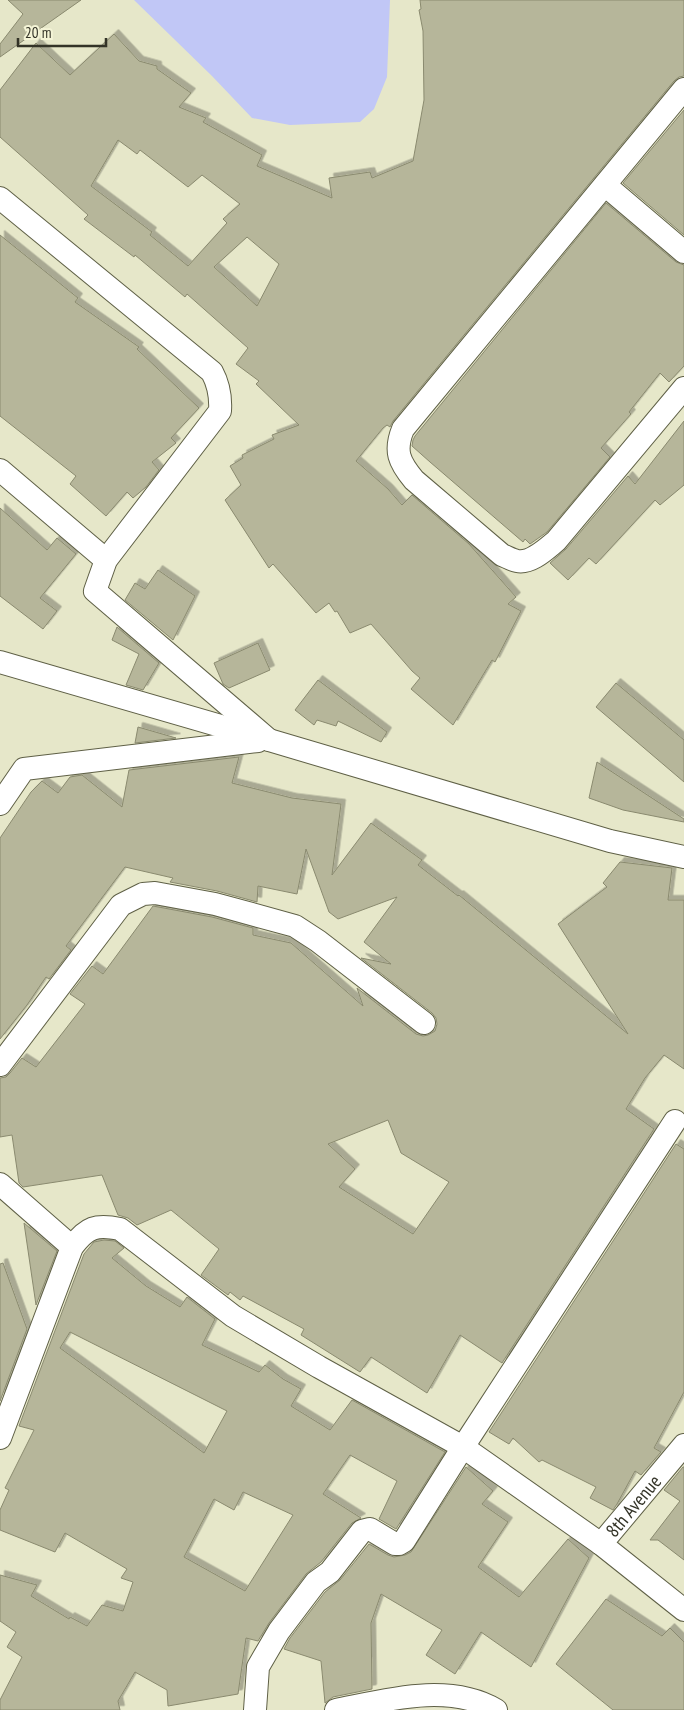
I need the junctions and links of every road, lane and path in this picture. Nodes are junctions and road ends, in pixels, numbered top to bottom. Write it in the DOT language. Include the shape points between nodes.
graph roads {
  1 [pos="684,89"];
  2 [pos="605,185"];
  3 [pos="0,198"];
  4 [pos="684,252"];
  5 [pos="684,388"];
  6 [pos="0,470"];
  7 [pos="106,560"];
  8 [pos="0,662"];
  9 [pos="269,740"];
  10 [pos="0,804"];
  11 [pos="684,857"];
  12 [pos="424,1023"];
  13 [pos="0,1065"];
  14 [pos="675,1121"];
  15 [pos="0,1184"];
  16 [pos="72,1248"];
  17 [pos="0,1438"];
  18 [pos="684,1445"];
  19 [pos="463,1447"];
  20 [pos="602,1544"];
  21 [pos="684,1610"];
  22 [pos="255,1710"];
  23 [pos="336,1710"];
  24 [pos="496,1710"];
  1 -- 2 [label="street"];
  2 -- 4 [label="street"];
  2 -- 5 [label="street" via="403,429 399,457 414,480 502,555 526,561 556,541"];
  3 -- 7 [label="street" via="212,372 219,385 220,411"];
  6 -- 7 [label="street"];
  7 -- 9 [label="street" via="95,591"];
  8 -- 9 [label="street"];
  9 -- 10 [label="street" via="24,769"];
  9 -- 11 [label="street" via="610,842"];
  12 -- 13 [label="street" via="295,926 215,904 155,893 143,894 121,905"];
  14 -- 19 [label="street"];
  15 -- 16 [label="street"];
  16 -- 17 [label="street"];
  16 -- 19 [label="street" via="82,1234 97,1228 120,1229 233,1316"];
  18 -- 20 [label="street, 8th Avenue"];
  19 -- 20 [label="street"];
  19 -- 22 [label="street" via="404,1541 395,1544 370,1529 362,1531 330,1572 316,1582 279,1631 258,1667"];
  20 -- 21 [label="street"];
  23 -- 24 [label="street" via="432,1694 467,1698"];
}
